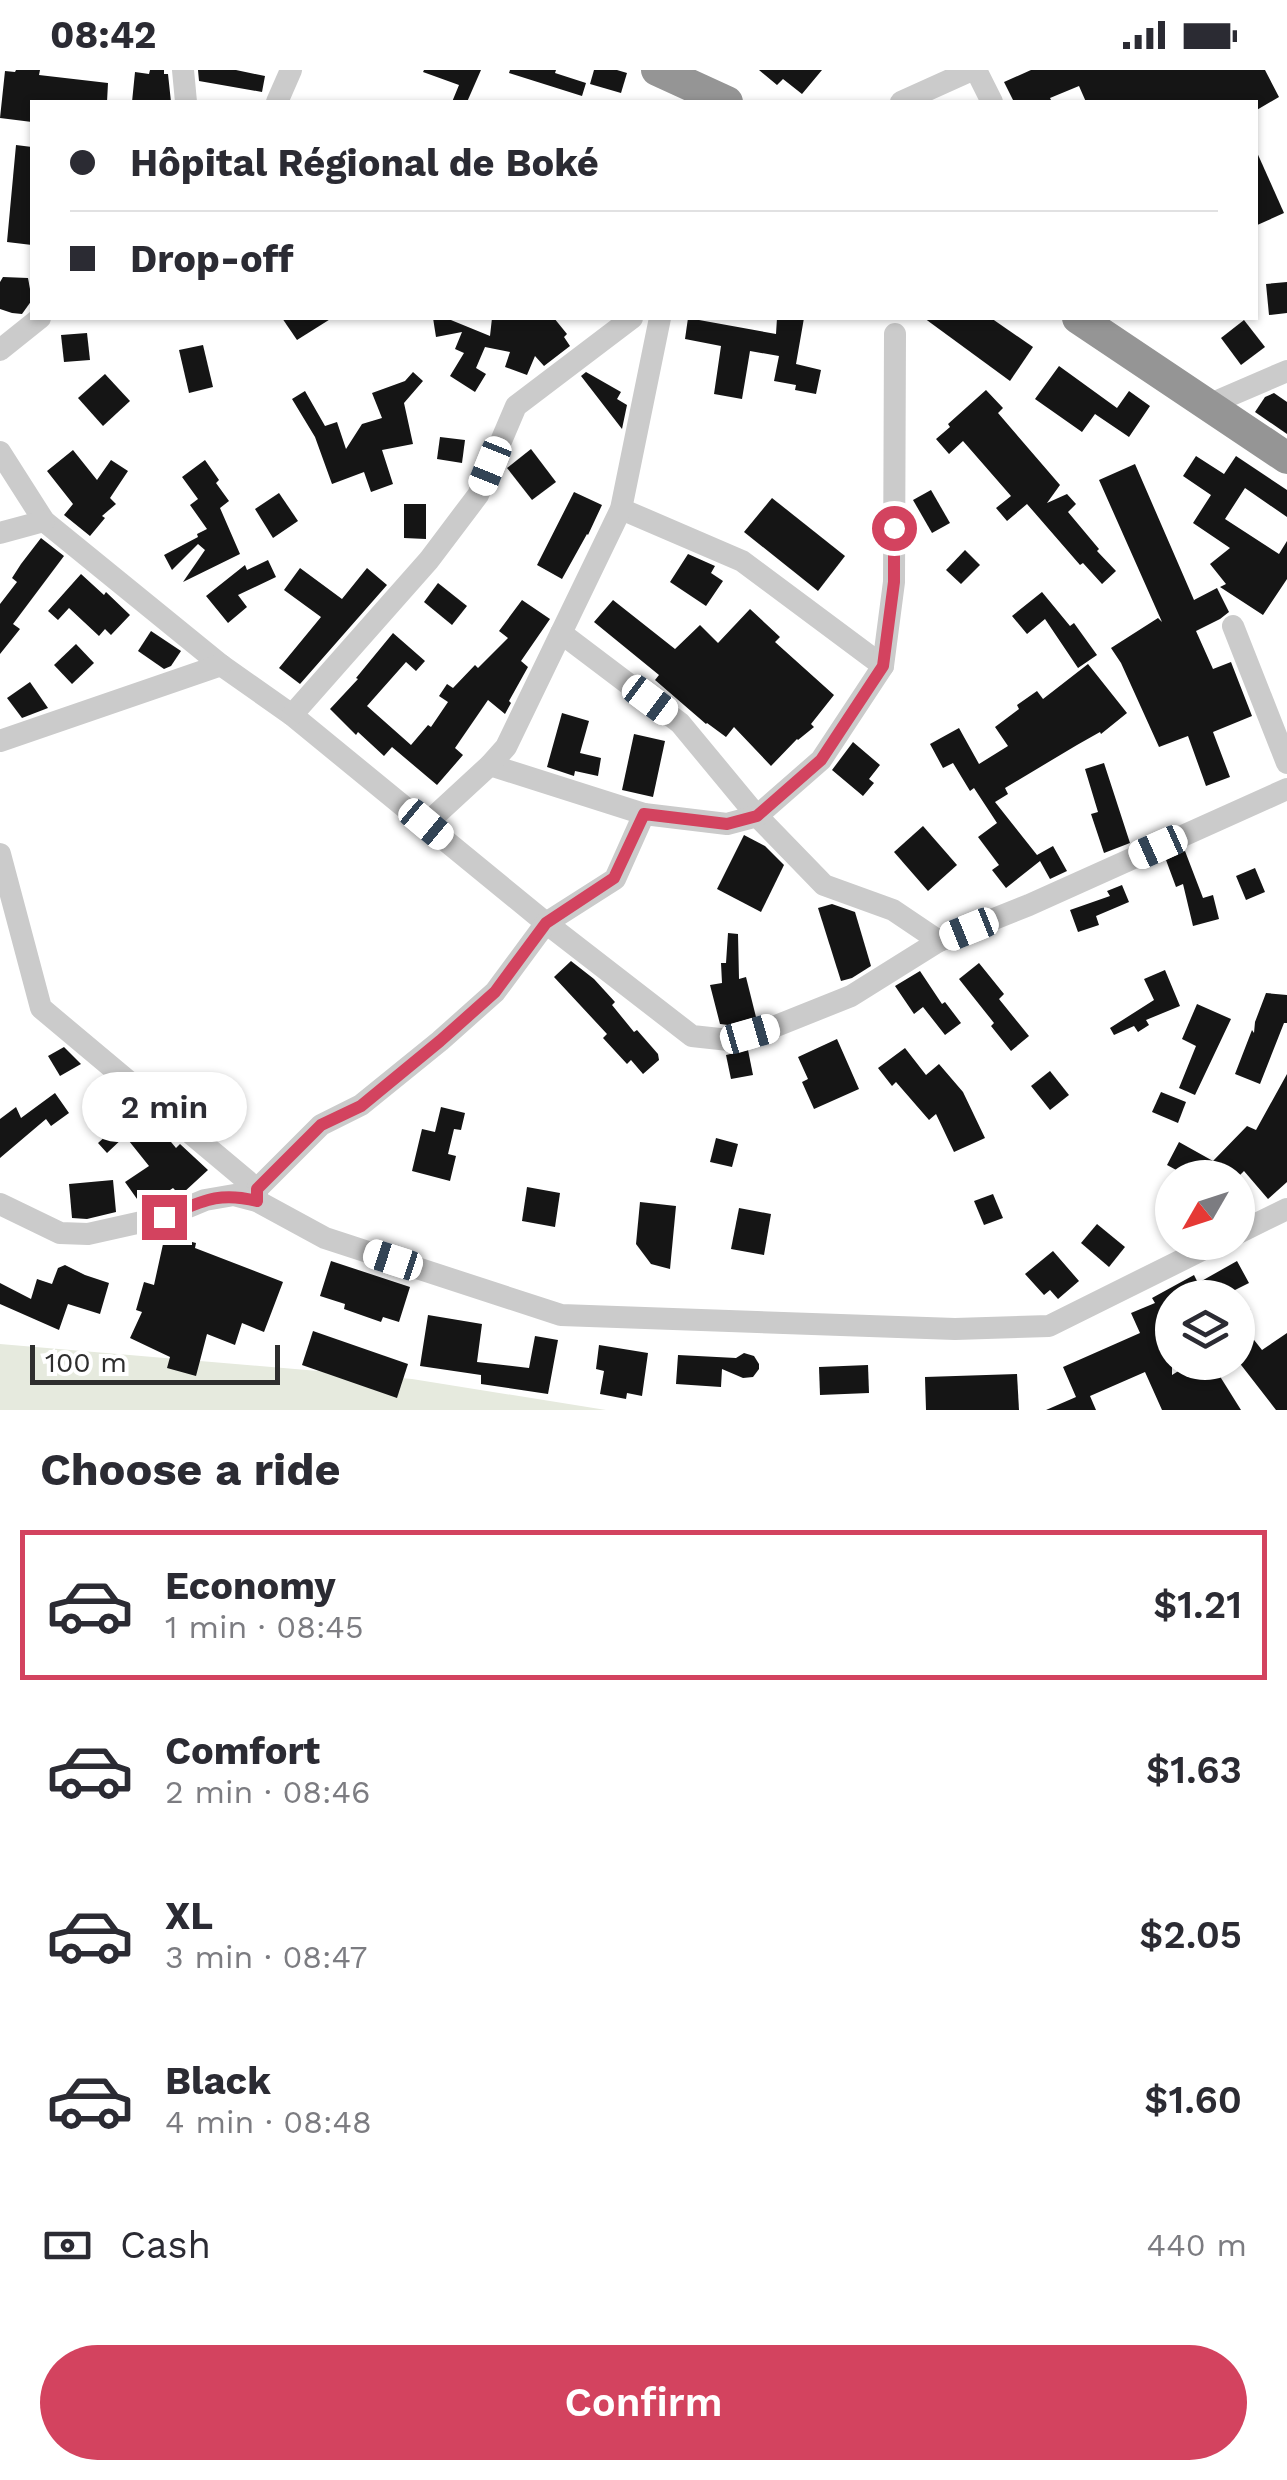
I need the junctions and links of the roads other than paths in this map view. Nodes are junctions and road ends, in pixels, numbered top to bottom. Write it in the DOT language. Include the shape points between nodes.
graph roads {
  1 [pos="183,70"];
  2 [pos="292,70"];
  3 [pos="657,70"];
  4 [pos="974,70"];
  5 [pos="186,100"];
  6 [pos="278,100"];
  7 [pos="722,100"];
  8 [pos="906,100"];
  9 [pos="991,100"];
  10 [pos="38,320"];
  11 [pos="629,320"];
  12 [pos="660,320"];
  13 [pos="1081,320"];
  14 [pos="895,334"];
  15 [pos="0,350"];
  16 [pos="1287,371"];
  17 [pos="1208,405"];
  18 [pos="0,452"];
  19 [pos="1287,458"];
  20 [pos="620,508"];
  21 [pos="44,521"];
  22 [pos="0,533"];
  23 [pos="1233,626"];
  24 [pos="560,632"];
  25 [pos="221,665"];
  26 [pos="883,666"];
  27 [pos="292,714"];
  28 [pos="0,741"];
  29 [pos="1287,763"];
  30 [pos="490,765"];
  31 [pos="1287,789"];
  32 [pos="644,814"];
  33 [pos="757,816"];
  34 [pos="426,824"];
  35 [pos="0,854"];
  36 [pos="546,923"];
  37 [pos="939,942"];
  38 [pos="257,1195"];
  39 [pos="0,1204"];
  40 [pos="1287,1209"];
  41 [pos="1255,1225"];
  42 [pos="1182,1260"];
  1 -- 5 [label="street"];
  2 -- 6 [label="street"];
  3 -- 7 [label="highway"];
  4 -- 8 [label="street"];
  4 -- 9 [label="street"];
  10 -- 15 [label="street"];
  11 -- 27 [label="street" via="516,406 478,496"];
  12 -- 20 [label="street"];
  13 -- 17 [label="highway"];
  14 -- 26 [label="street" via="894,582"];
  16 -- 17 [label="street"];
  17 -- 19 [label="highway"];
  18 -- 21 [label="street"];
  20 -- 24 [label="street"];
  20 -- 26 [label="street" via="742,561"];
  21 -- 22 [label="street"];
  21 -- 25 [label="street"];
  23 -- 29 [label="street"];
  24 -- 30 [label="street" via="506,747"];
  24 -- 33 [label="street" via="680,723"];
  25 -- 27 [label="street"];
  25 -- 28 [label="street"];
  26 -- 33 [label="street" via="821,760"];
  27 -- 34 [label="street"];
  30 -- 32 [label="street"];
  30 -- 34 [label="street"];
  31 -- 37 [label="street"];
  32 -- 33 [label="street" via="727,824"];
  32 -- 36 [label="street" via="614,878"];
  33 -- 37 [label="street" via="824,885 894,910"];
  34 -- 36 [label="street"];
  35 -- 38 [label="street" via="41,1008"];
  36 -- 37 [label="street" via="692,1036 729,1040 851,996"];
  36 -- 38 [label="street" via="495,992 361,1106 321,1125"];
  38 -- 39 [label="street" via="205,1200 88,1234 60,1233"];
  38 -- 42 [label="street" via="325,1238 561,1316 1049,1326"];
  40 -- 41 [label="street"];
}
